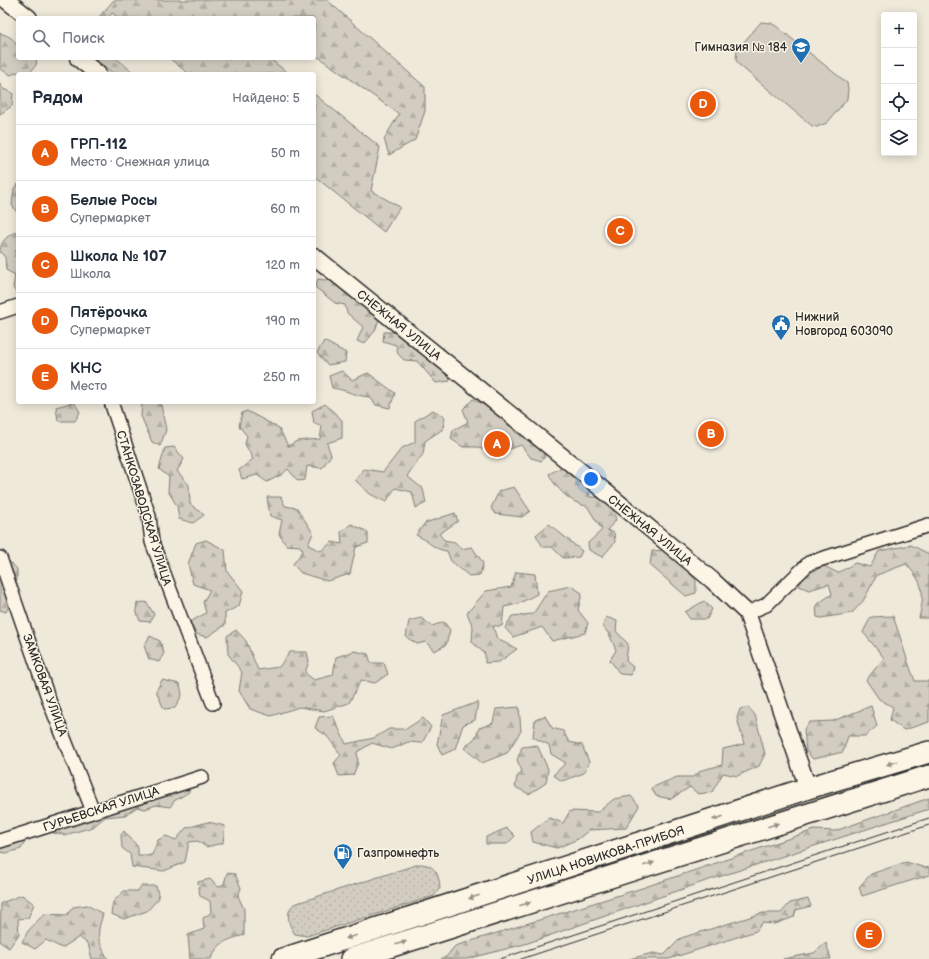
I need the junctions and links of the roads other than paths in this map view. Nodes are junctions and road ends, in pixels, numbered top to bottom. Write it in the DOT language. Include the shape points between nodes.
graph roads {
  1 [pos="6,0"];
  2 [pos="26,16"];
  3 [pos="80,60"];
  4 [pos="96,72"];
  5 [pos="316,258"];
  6 [pos="16,307"];
  7 [pos="0,312"];
  8 [pos="112,404"];
  9 [pos="929,525"];
  10 [pos="0,558"];
  11 [pos="747,613"];
  12 [pos="213,703"];
  13 [pos="929,752"];
  14 [pos="202,776"];
  15 [pos="929,776"];
  16 [pos="808,788"];
  17 [pos="93,811"];
  18 [pos="0,840"];
  19 [pos="283,959"];
  20 [pos="351,959"];
  1 -- 2 [label="street"];
  3 -- 4 [label="street"];
  5 -- 11 [label="street, СНЕЖНАЯ УЛИЦА" via="579,470 712,580"];
  6 -- 7 [label="street"];
  8 -- 12 [label="street, СТАНКОЗАВОДСКАЯ УЛИЦА" via="149,516 152,542"];
  9 -- 11 [label="street" via="809,563 766,605"];
  10 -- 17 [label="street, ЗАМКОВАЯ УЛИЦА" via="50,703"];
  11 -- 16 [label="street, СНЕЖНАЯ УЛИЦА"];
  13 -- 16 [label="main road, УЛИЦА НОВИКОВА-ПРИБОЯ, one-way"];
  14 -- 17 [label="street, ГУРЬЕВСКАЯ УЛИЦА"];
  20 -- 15 [label="main road, УЛИЦА НОВИКОВА-ПРИБОЯ, one-way"];
  16 -- 19 [label="main road, УЛИЦА НОВИКОВА-ПРИБОЯ, one-way"];
  17 -- 18 [label="street, ГУРЬЕВСКАЯ УЛИЦА"];
}
